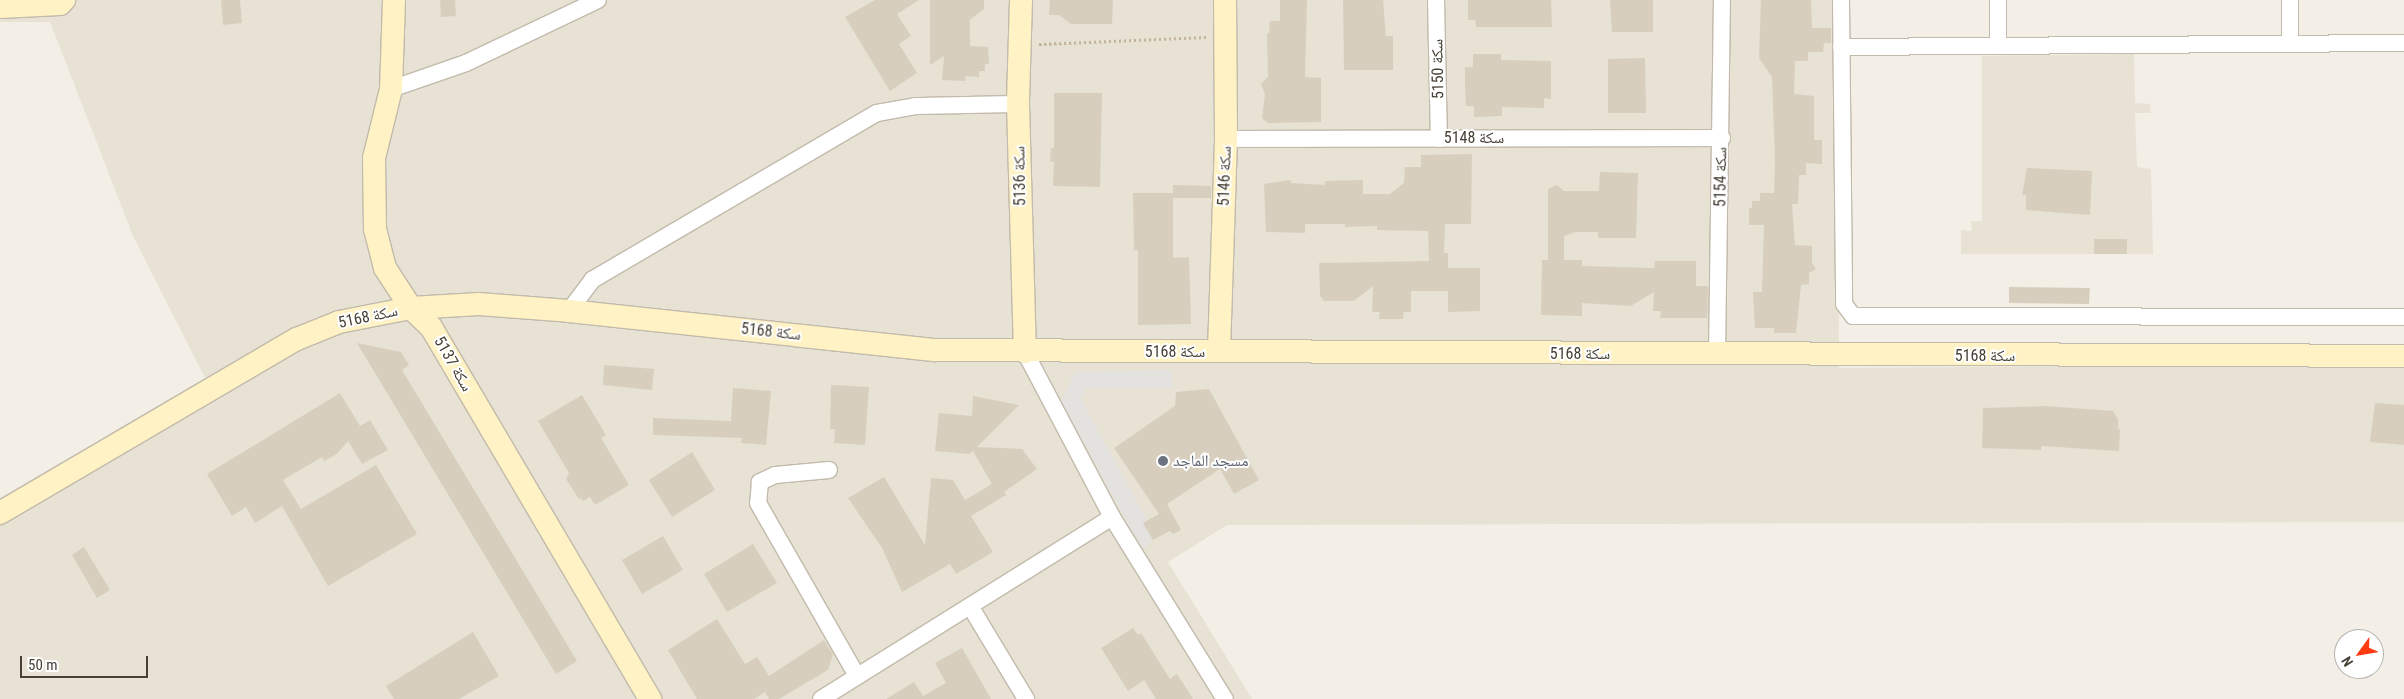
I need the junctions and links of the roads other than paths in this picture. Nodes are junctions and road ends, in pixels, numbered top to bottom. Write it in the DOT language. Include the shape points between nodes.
graph roads {
  1 [pos="64,0"];
  2 [pos="394,0"];
  3 [pos="598,0"];
  4 [pos="1021,0"];
  5 [pos="1225,0"];
  6 [pos="1436,0"];
  7 [pos="1722,0"];
  8 [pos="1841,0"];
  9 [pos="1998,0"];
  10 [pos="2290,0"];
  11 [pos="0,7"];
  12 [pos="2404,43"];
  13 [pos="2290,44"];
  14 [pos="1998,46"];
  15 [pos="1841,47"];
  16 [pos="391,89"];
  17 [pos="1018,104"];
  18 [pos="1439,138"];
  19 [pos="1722,138"];
  20 [pos="1226,139"];
  21 [pos="411,308"];
  22 [pos="569,310"];
  23 [pos="2404,317"];
  24 [pos="1219,351"];
  25 [pos="1024,352"];
  26 [pos="1717,355"];
  27 [pos="2404,356"];
  28 [pos="829,470"];
  29 [pos="0,513"];
  30 [pos="1112,517"];
  31 [pos="970,606"];
  32 [pos="858,676"];
  33 [pos="650,699"];
  34 [pos="821,699"];
  35 [pos="1026,699"];
  36 [pos="1224,699"];
  1 -- 11 [label="street" via="60,4"];
  2 -- 16 [label="street, سكة 5137"];
  3 -- 16 [label="street" via="466,63"];
  4 -- 17 [label="street, سكة 5136"];
  5 -- 20 [label="street, سكة 5146"];
  6 -- 18 [label="street, سكة 5150"];
  7 -- 19 [label="street, سكة 5154"];
  8 -- 15 [label="street"];
  9 -- 14 [label="street"];
  10 -- 13 [label="street"];
  12 -- 13 [label="street"];
  13 -- 14 [label="street"];
  14 -- 15 [label="street"];
  15 -- 23 [label="street" via="1844,304 1853,316"];
  16 -- 21 [label="street, سكة 5137" via="374,158 375,229 385,268"];
  17 -- 22 [label="street" via="914,106 877,113 592,280"];
  17 -- 25 [label="street, سكة 5136"];
  18 -- 19 [label="street, سكة 5148"];
  18 -- 20 [label="street, سكة 5148"];
  19 -- 26 [label="street, سكة 5154"];
  20 -- 24 [label="street, سكة 5146"];
  21 -- 22 [label="street, سكة 5168" via="479,304"];
  21 -- 29 [label="street, سكة 5168" via="339,322 297,339"];
  21 -- 33 [label="street, سكة 5137" via="431,326"];
  22 -- 25 [label="street, سكة 5168" via="936,350"];
  24 -- 25 [label="street, سكة 5168"];
  24 -- 26 [label="street, سكة 5168"];
  25 -- 30 [label="street"];
  26 -- 27 [label="street, سكة 5168"];
  28 -- 32 [label="street" via="775,475 760,482 758,502"];
  30 -- 31 [label="street"];
  30 -- 36 [label="street"];
  31 -- 32 [label="street"];
  31 -- 35 [label="street"];
  32 -- 34 [label="street"];
}
